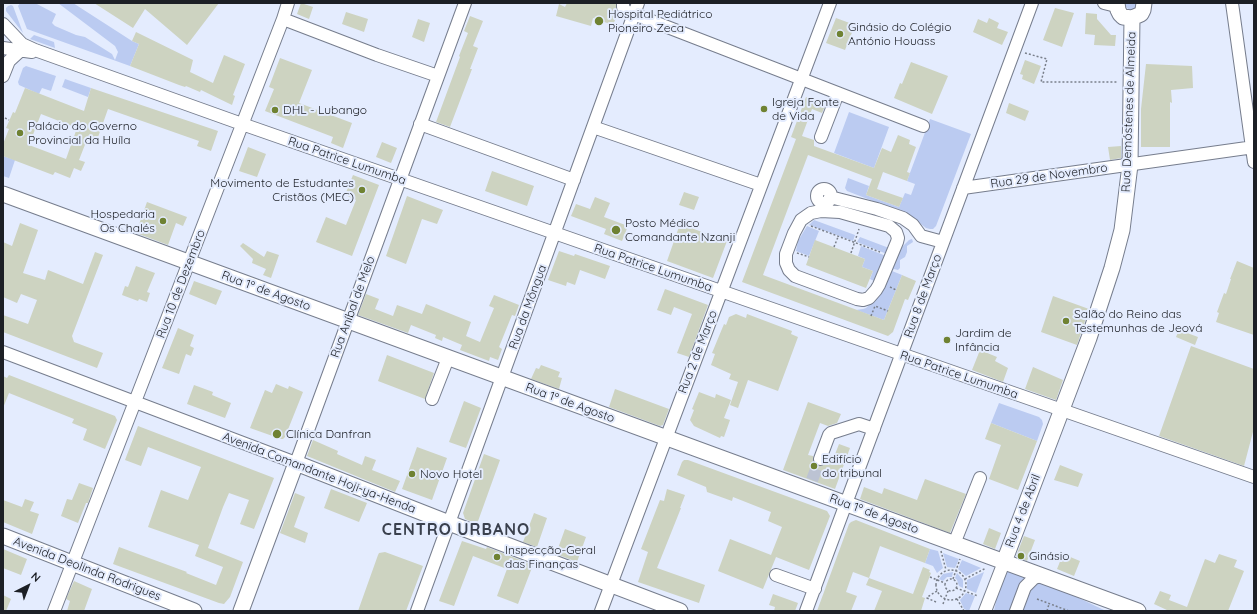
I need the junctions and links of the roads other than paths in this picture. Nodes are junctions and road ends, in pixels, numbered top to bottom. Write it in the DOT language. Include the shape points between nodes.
graph roads {
  1 [pos="288,3"];
  2 [pos="466,3"];
  3 [pos="623,3"];
  4 [pos="830,3"];
  5 [pos="1032,3"];
  6 [pos="1144,3"];
  7 [pos="1232,3"];
  8 [pos="1113,4"];
  9 [pos="636,9"];
  10 [pos="1132,18"];
  11 [pos="283,19"];
  12 [pos="3,25"];
  13 [pos="3,43"];
  14 [pos="3,48"];
  15 [pos="21,50"];
  16 [pos="6,56"];
  17 [pos="53,56"];
  18 [pos="3,76"];
  19 [pos="438,76"];
  20 [pos="802,79"];
  21 [pos="838,93"];
  22 [pos="242,124"];
  23 [pos="420,124"];
  24 [pos="923,126"];
  25 [pos="593,127"];
  26 [pos="821,137"];
  27 [pos="1253,147"];
  28 [pos="1254,162"];
  29 [pos="1130,165"];
  30 [pos="400,180"];
  31 [pos="574,180"];
  32 [pos="761,185"];
  33 [pos="963,188"];
  34 [pos="3,194"];
  35 [pos="830,198"];
  36 [pos="888,226"];
  37 [pos="554,233"];
  38 [pos="921,236"];
  39 [pos="943,242"];
  40 [pos="189,262"];
  41 [pos="721,291"];
  42 [pos="348,321"];
  43 [pos="3,352"];
  44 [pos="902,354"];
  45 [pos="452,359"];
  46 [pos="502,378"];
  47 [pos="432,398"];
  48 [pos="135,402"];
  49 [pos="1061,411"];
  50 [pos="874,429"];
  51 [pos="666,438"];
  52 [pos="820,459"];
  53 [pos="296,463"];
  54 [pos="1254,477"];
  55 [pos="980,478"];
  56 [pos="846,504"];
  57 [pos="449,523"];
  58 [pos="3,536"];
  59 [pos="954,544"];
  60 [pos="1004,562"];
  61 [pos="73,564"];
  62 [pos="776,575"];
  63 [pos="1041,576"];
  64 [pos="610,585"];
  65 [pos="814,589"];
  66 [pos="54,611"];
  67 [pos="194,611"];
  68 [pos="241,611"];
  69 [pos="417,611"];
  70 [pos="601,611"];
  71 [pos="680,611"];
  72 [pos="806,611"];
  73 [pos="985,611"];
  74 [pos="1016,611"];
  75 [pos="1138,611"];
  1 -- 11 [label="street, Rua 10 de Dezembro"];
  2 -- 19 [label="street, Rua Aníbal de Melo"];
  3 -- 9 [label="street" via="624,9"];
  4 -- 20 [label="street, Rua 2 de Março"];
  5 -- 33 [label="street, Rua 8 de Março"];
  6 -- 10 [label="main road" via="1140,14"];
  7 -- 27 [label="street"];
  8 -- 10 [label="main road" via="1120,14"];
  9 -- 20 [label="street"];
  9 -- 25 [label="street, Rua da Môngua"];
  10 -- 29 [label="main road, Rua Demóstenes de Almeida"];
  11 -- 19 [label="street"];
  11 -- 22 [label="street, Rua 10 de Dezembro"];
  12 -- 13 [label="street"];
  12 -- 17 [label="street, Rua Patrice Lumumba" via="22,44"];
  14 -- 15 [label="street, Rua Patrice Lumumba"];
  15 -- 16 [label="street"];
  15 -- 17 [label="street, Rua Patrice Lumumba"];
  16 -- 18 [label="street"];
  17 -- 22 [label="street, Rua Patrice Lumumba"];
  19 -- 23 [label="street, Rua Aníbal de Melo"];
  20 -- 21 [label="street"];
  20 -- 32 [label="street, Rua 2 de Março"];
  21 -- 24 [label="street"];
  21 -- 26 [label="street"];
  22 -- 30 [label="street, Rua Patrice Lumumba"];
  22 -- 40 [label="street, Rua 10 de Dezembro"];
  23 -- 30 [label="street, Rua Aníbal de Melo"];
  23 -- 31 [label="street"];
  25 -- 31 [label="street, Rua da Môngua"];
  25 -- 32 [label="street"];
  27 -- 28 [label="street"];
  27 -- 29 [label="street, Rua 29 de Novembro"];
  29 -- 33 [label="street, Rua 29 de Novembro"];
  29 -- 49 [label="main road, Rua Demóstenes de Almeida" via="1122,230 1112,268"];
  30 -- 37 [label="street, Rua Patrice Lumumba"];
  30 -- 42 [label="street, Rua Aníbal de Melo"];
  31 -- 37 [label="street, Rua da Môngua"];
  32 -- 41 [label="street, Rua 2 de Março"];
  33 -- 39 [label="street, Rua 8 de Março"];
  34 -- 40 [label="main road, Rua 1º de Agosto"];
  35 -- 38 [label="street" via="903,218 913,225"];
  36 -- 36 [label="street" via="840,212 821,210 812,213 800,222 794,233 786,254 786,263 795,276 856,299 869,298 876,290 898,238 896,232"];
  36 -- 38 [label="street"];
  37 -- 41 [label="street, Rua Patrice Lumumba"];
  37 -- 46 [label="street, Rua da Môngua"];
  38 -- 39 [label="street"];
  39 -- 44 [label="street, Rua 8 de Março"];
  40 -- 42 [label="main road, Rua 1º de Agosto"];
  40 -- 48 [label="street, Rua 10 de Dezembro"];
  41 -- 44 [label="street, Rua Patrice Lumumba"];
  41 -- 51 [label="street, Rua 2 de Março"];
  42 -- 45 [label="main road, Rua 1º de Agosto"];
  42 -- 53 [label="street, Rua Aníbal de Melo"];
  43 -- 48 [label="street, Avenida Comandante Hoji-ya-Henda"];
  44 -- 49 [label="street, Rua Patrice Lumumba"];
  44 -- 50 [label="street, Rua 8 de Março"];
  45 -- 46 [label="main road, Rua 1º de Agosto"];
  45 -- 47 [label="street"];
  46 -- 51 [label="main road, Rua 1º de Agosto"];
  46 -- 57 [label="street, Rua da Môngua"];
  48 -- 53 [label="street, Avenida Comandante Hoji-ya-Henda"];
  48 -- 61 [label="street, Rua 10 de Dezembro"];
  49 -- 54 [label="street, Rua Patrice Lumumba"];
  49 -- 60 [label="main road, Rua 4 de Abril"];
  50 -- 52 [label="street" via="859,424 831,433"];
  50 -- 56 [label="street, Rua 8 de Março"];
  51 -- 56 [label="main road, Rua 1º de Agosto" via="810,485"];
  51 -- 64 [label="street, Rua 2 de Março"];
  53 -- 57 [label="main road, Avenida Comandante Hoji-ya-Henda"];
  53 -- 68 [label="main road, Rua Aníbal de Melo"];
  55 -- 59 [label="street"];
  56 -- 59 [label="main road, Rua 1º de Agosto"];
  56 -- 65 [label="street, Rua 8 de Março"];
  57 -- 64 [label="main road, Avenida Comandante Hoji-ya-Henda"];
  57 -- 69 [label="street, Rua da Môngua"];
  58 -- 61 [label="main road, Avenida Deolinda Rodrigues"];
  59 -- 60 [label="main road, Rua 1º de Agosto"];
  60 -- 63 [label="main road, Rua 1º de Agosto"];
  60 -- 73 [label="street, Rua 4 de Abril"];
  61 -- 66 [label="street, Rua 10 de Dezembro"];
  61 -- 67 [label="main road, Avenida Deolinda Rodrigues"];
  62 -- 65 [label="street"];
  63 -- 74 [label="street" via="1034,578 1025,587"];
  63 -- 75 [label="main road, Rua 1º de Agosto"];
  64 -- 70 [label="street, Rua 2 de Março"];
  64 -- 71 [label="main road, Avenida Comandante Hoji-ya-Henda"];
  65 -- 72 [label="street, Rua 8 de Março"];
}
